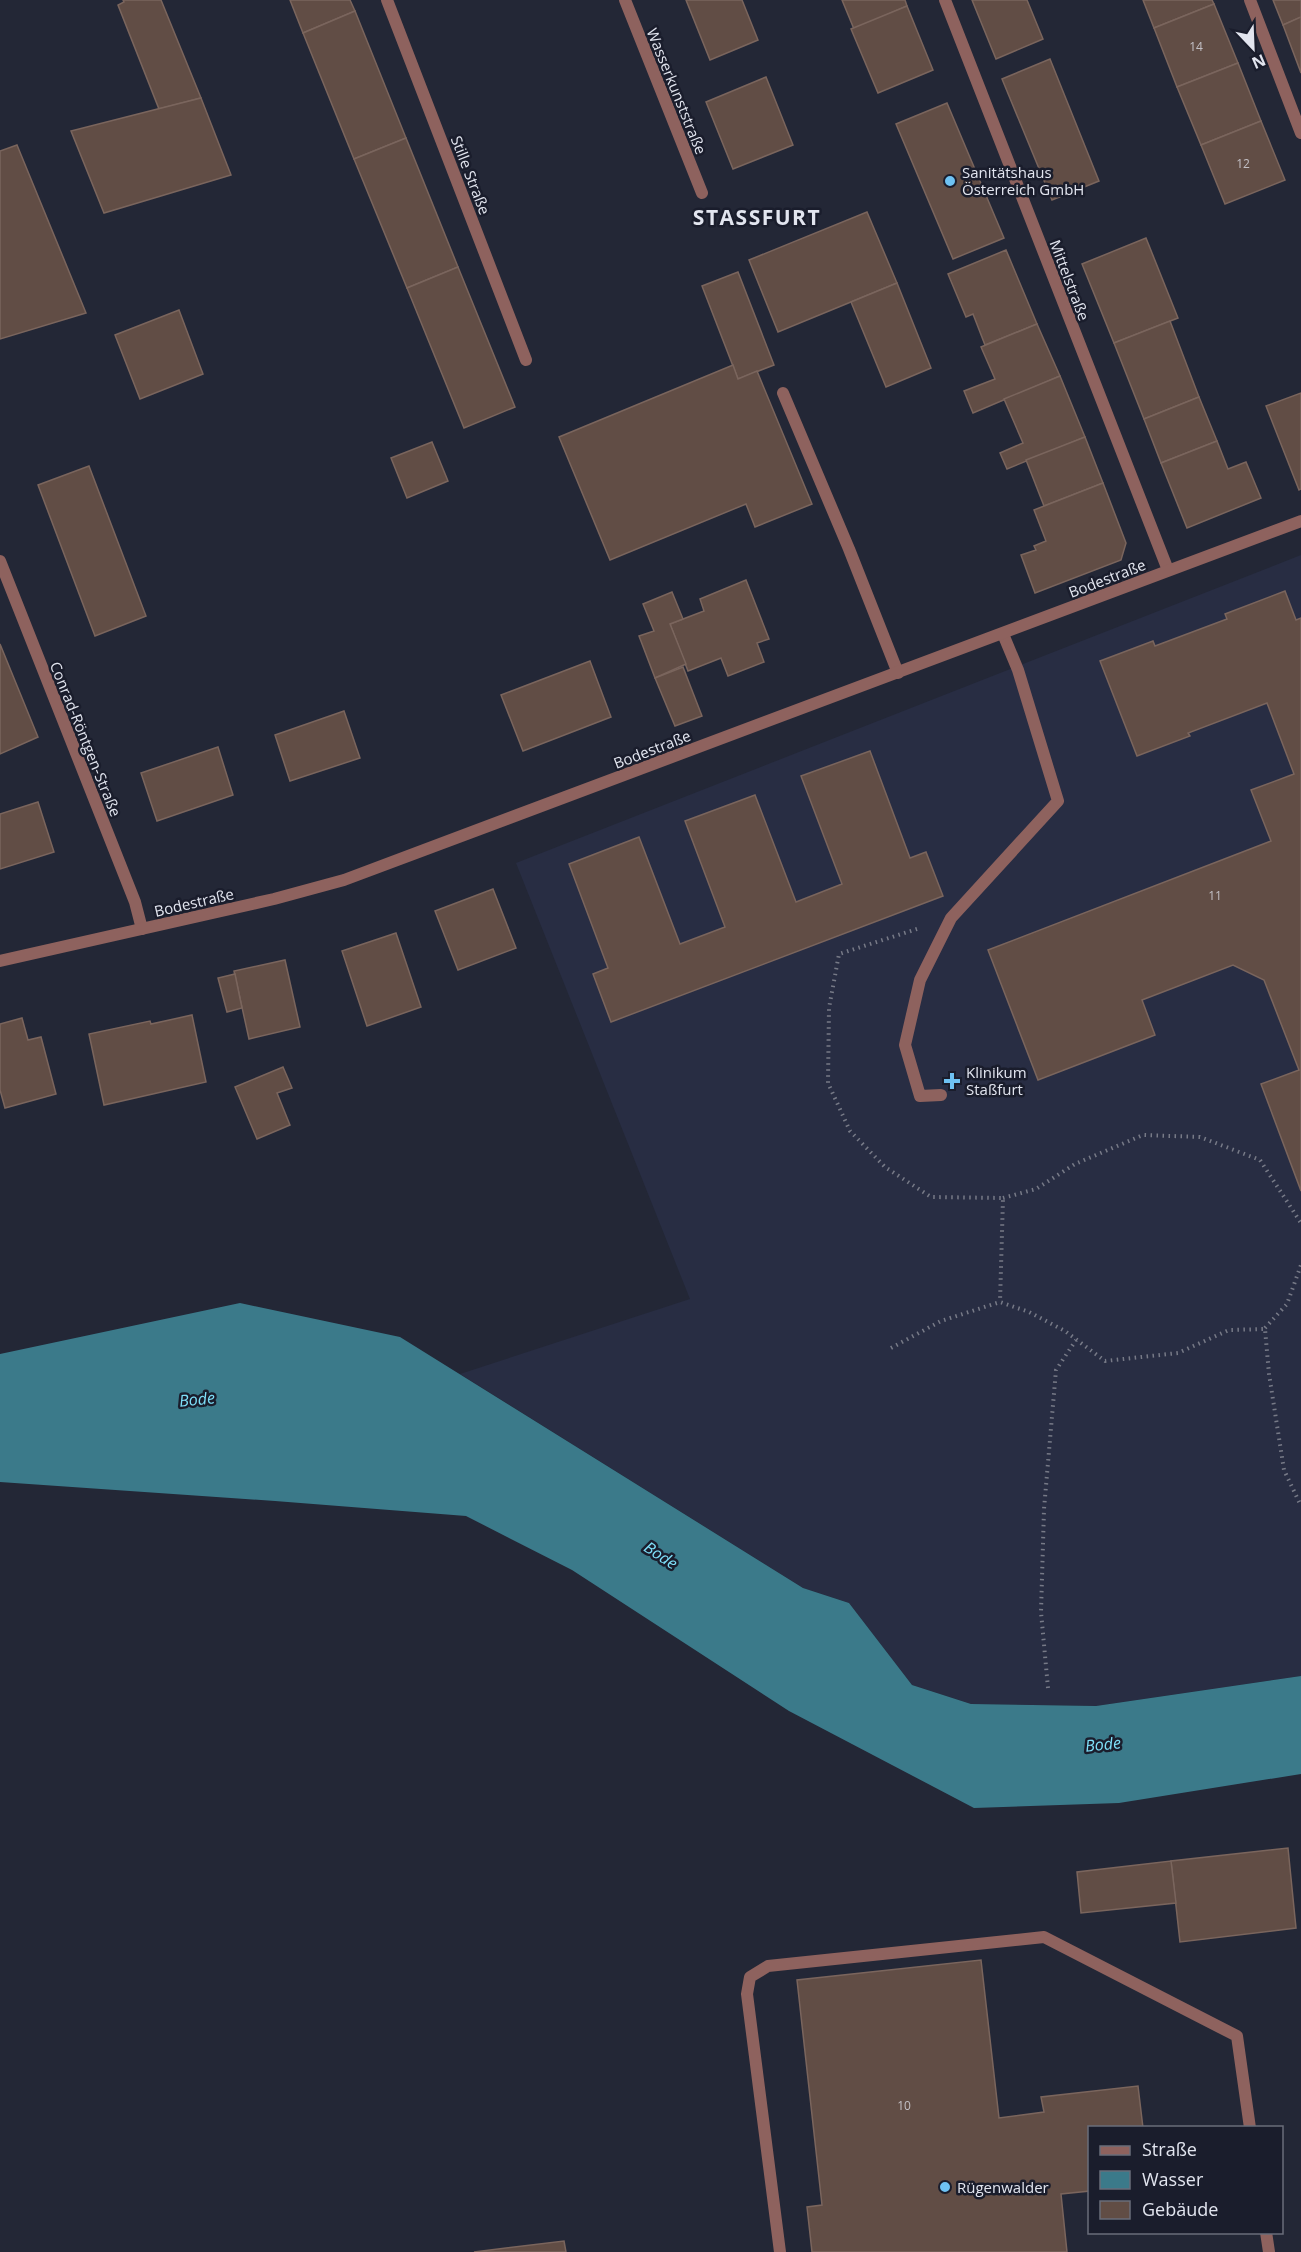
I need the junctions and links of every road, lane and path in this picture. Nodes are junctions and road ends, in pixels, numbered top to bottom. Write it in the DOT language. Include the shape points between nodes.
graph roads {
  1 [pos="387,0"];
  2 [pos="625,0"];
  3 [pos="945,0"];
  4 [pos="1250,0"];
  5 [pos="1301,133"];
  6 [pos="702,194"];
  7 [pos="526,360"];
  8 [pos="783,393"];
  9 [pos="1301,520"];
  10 [pos="0,561"];
  11 [pos="1168,570"];
  12 [pos="1003,634"];
  13 [pos="898,673"];
  14 [pos="142,929"];
  15 [pos="0,961"];
  16 [pos="941,1095"];
  17 [pos="1003,1198"];
  18 [pos="1301,1223"];
  19 [pos="1301,1264"];
  20 [pos="1265,1329"];
  21 [pos="1076,1340"];
  22 [pos="891,1348"];
  23 [pos="1301,1506"];
  24 [pos="1048,1688"];
  25 [pos="1250,2126"];
  26 [pos="1266,2234"];
  27 [pos="780,2252"];
  28 [pos="1269,2252"];
  1 -- 7 [label="street, Stille Straße"];
  2 -- 6 [label="street, Wasserkunststraße"];
  3 -- 11 [label="street, Mittelstraße"];
  4 -- 5 [label="street"];
  8 -- 13 [label="street"];
  9 -- 11 [label="street, Bodestraße"];
  10 -- 14 [label="street, Conrad-Röntgen-Straße" via="135,902"];
  11 -- 12 [label="street, Bodestraße"];
  12 -- 13 [label="street, Bodestraße"];
  12 -- 16 [label="street" via="1058,801 951,918 920,980 904,1045 920,1096"];
  13 -- 14 [label="street, Bodestraße" via="344,880"];
  14 -- 15 [label="street, Bodestraße"];
  17 -- 18 [label="path" via="1036,1189 1075,1164 1143,1135 1200,1137 1260,1160"];
  19 -- 20 [label="path" via="1287,1304"];
  20 -- 21 [label="path" via="1229,1330 1178,1353 1105,1361"];
  20 -- 23 [label="path" via="1284,1470"];
  21 -- 22 [label="path" via="1029,1312 1000,1302 941,1321"];
  21 -- 24 [label="path" via="1056,1370 1044,1509 1041,1612"];
  25 -- 27 [label="street" via="1237,2036 1044,1937 768,1966 750,1977 747,1994"];
  26 -- 28 [label="street"];
}
